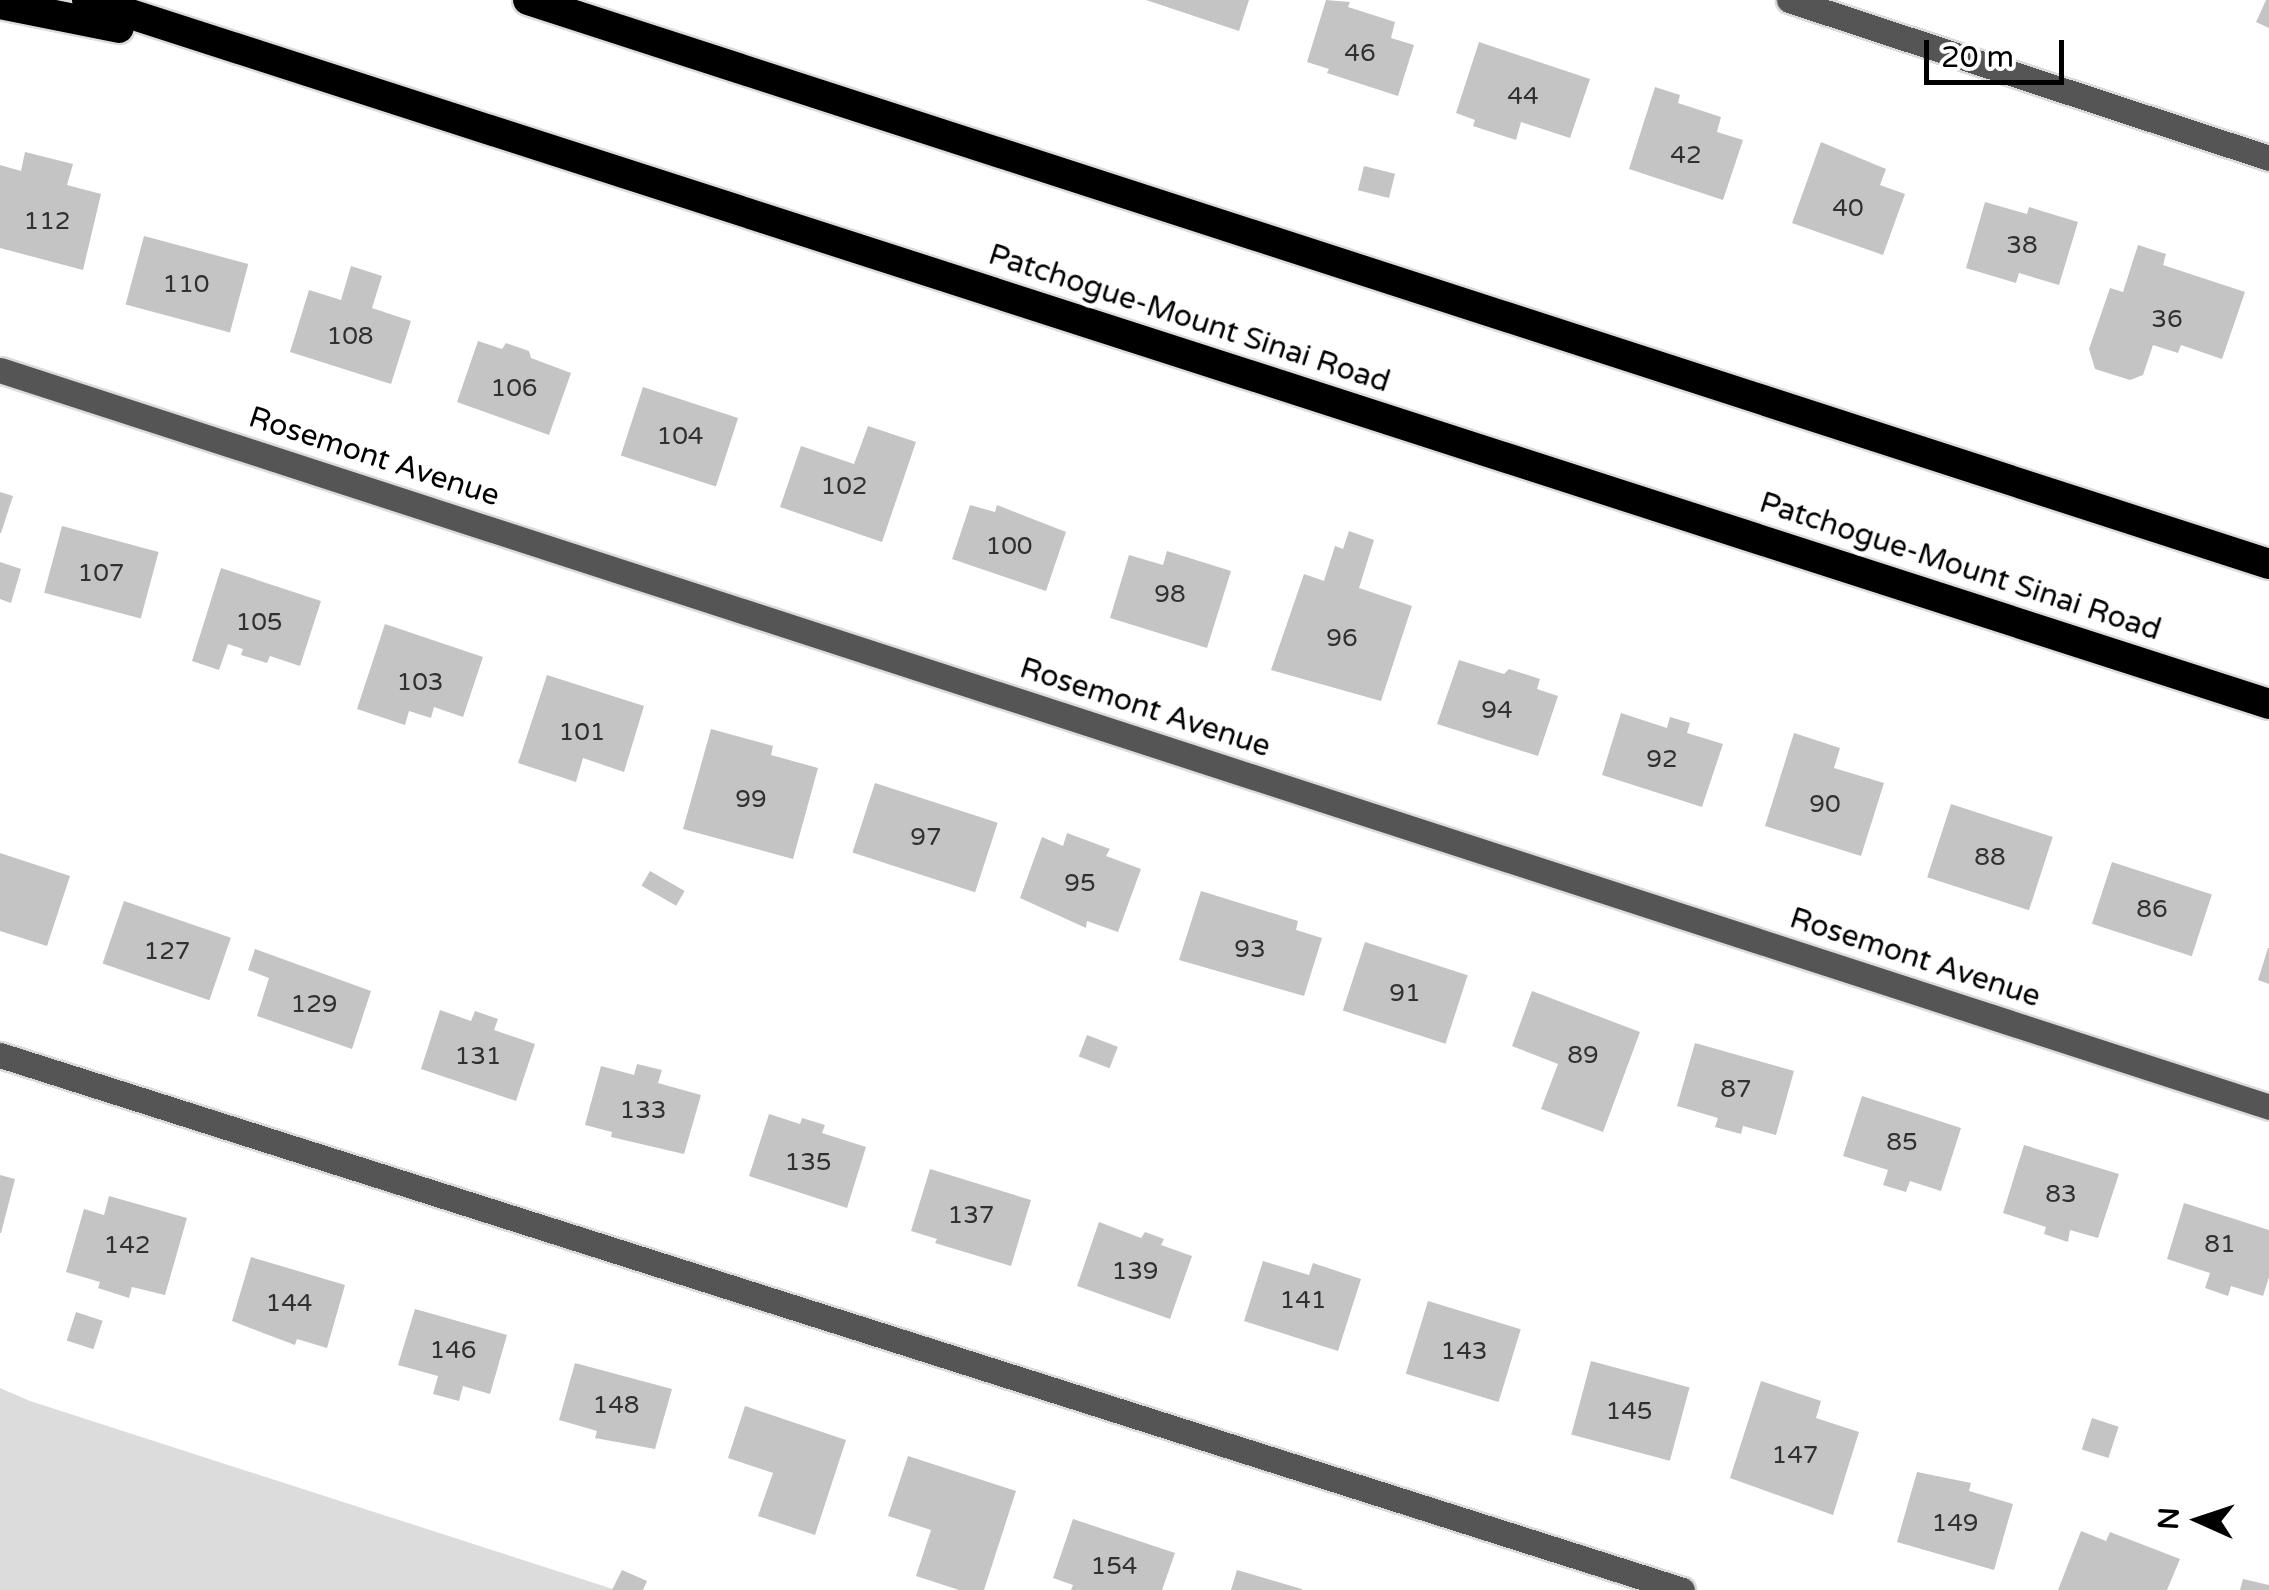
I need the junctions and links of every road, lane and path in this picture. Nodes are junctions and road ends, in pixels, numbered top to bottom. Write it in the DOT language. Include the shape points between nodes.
graph roads {
  1 [pos="88,0"];
  2 [pos="528,0"];
  3 [pos="1789,0"];
  4 [pos="0,4"];
  5 [pos="272,60"];
  6 [pos="2269,158"];
  7 [pos="0,370"];
  8 [pos="2269,564"];
  9 [pos="2269,704"];
  10 [pos="0,1055"];
  11 [pos="2269,1107"];
  12 [pos="1682,1590"];
  1 -- 5 [label="highway, Patchogue-Mount Sinai Road"];
  2 -- 8 [label="highway"];
  3 -- 6 [label="street"];
  4 -- 5 [label="highway"];
  5 -- 9 [label="highway, Patchogue-Mount Sinai Road"];
  7 -- 11 [label="street, Rosemont Avenue"];
  10 -- 12 [label="street"];
}
